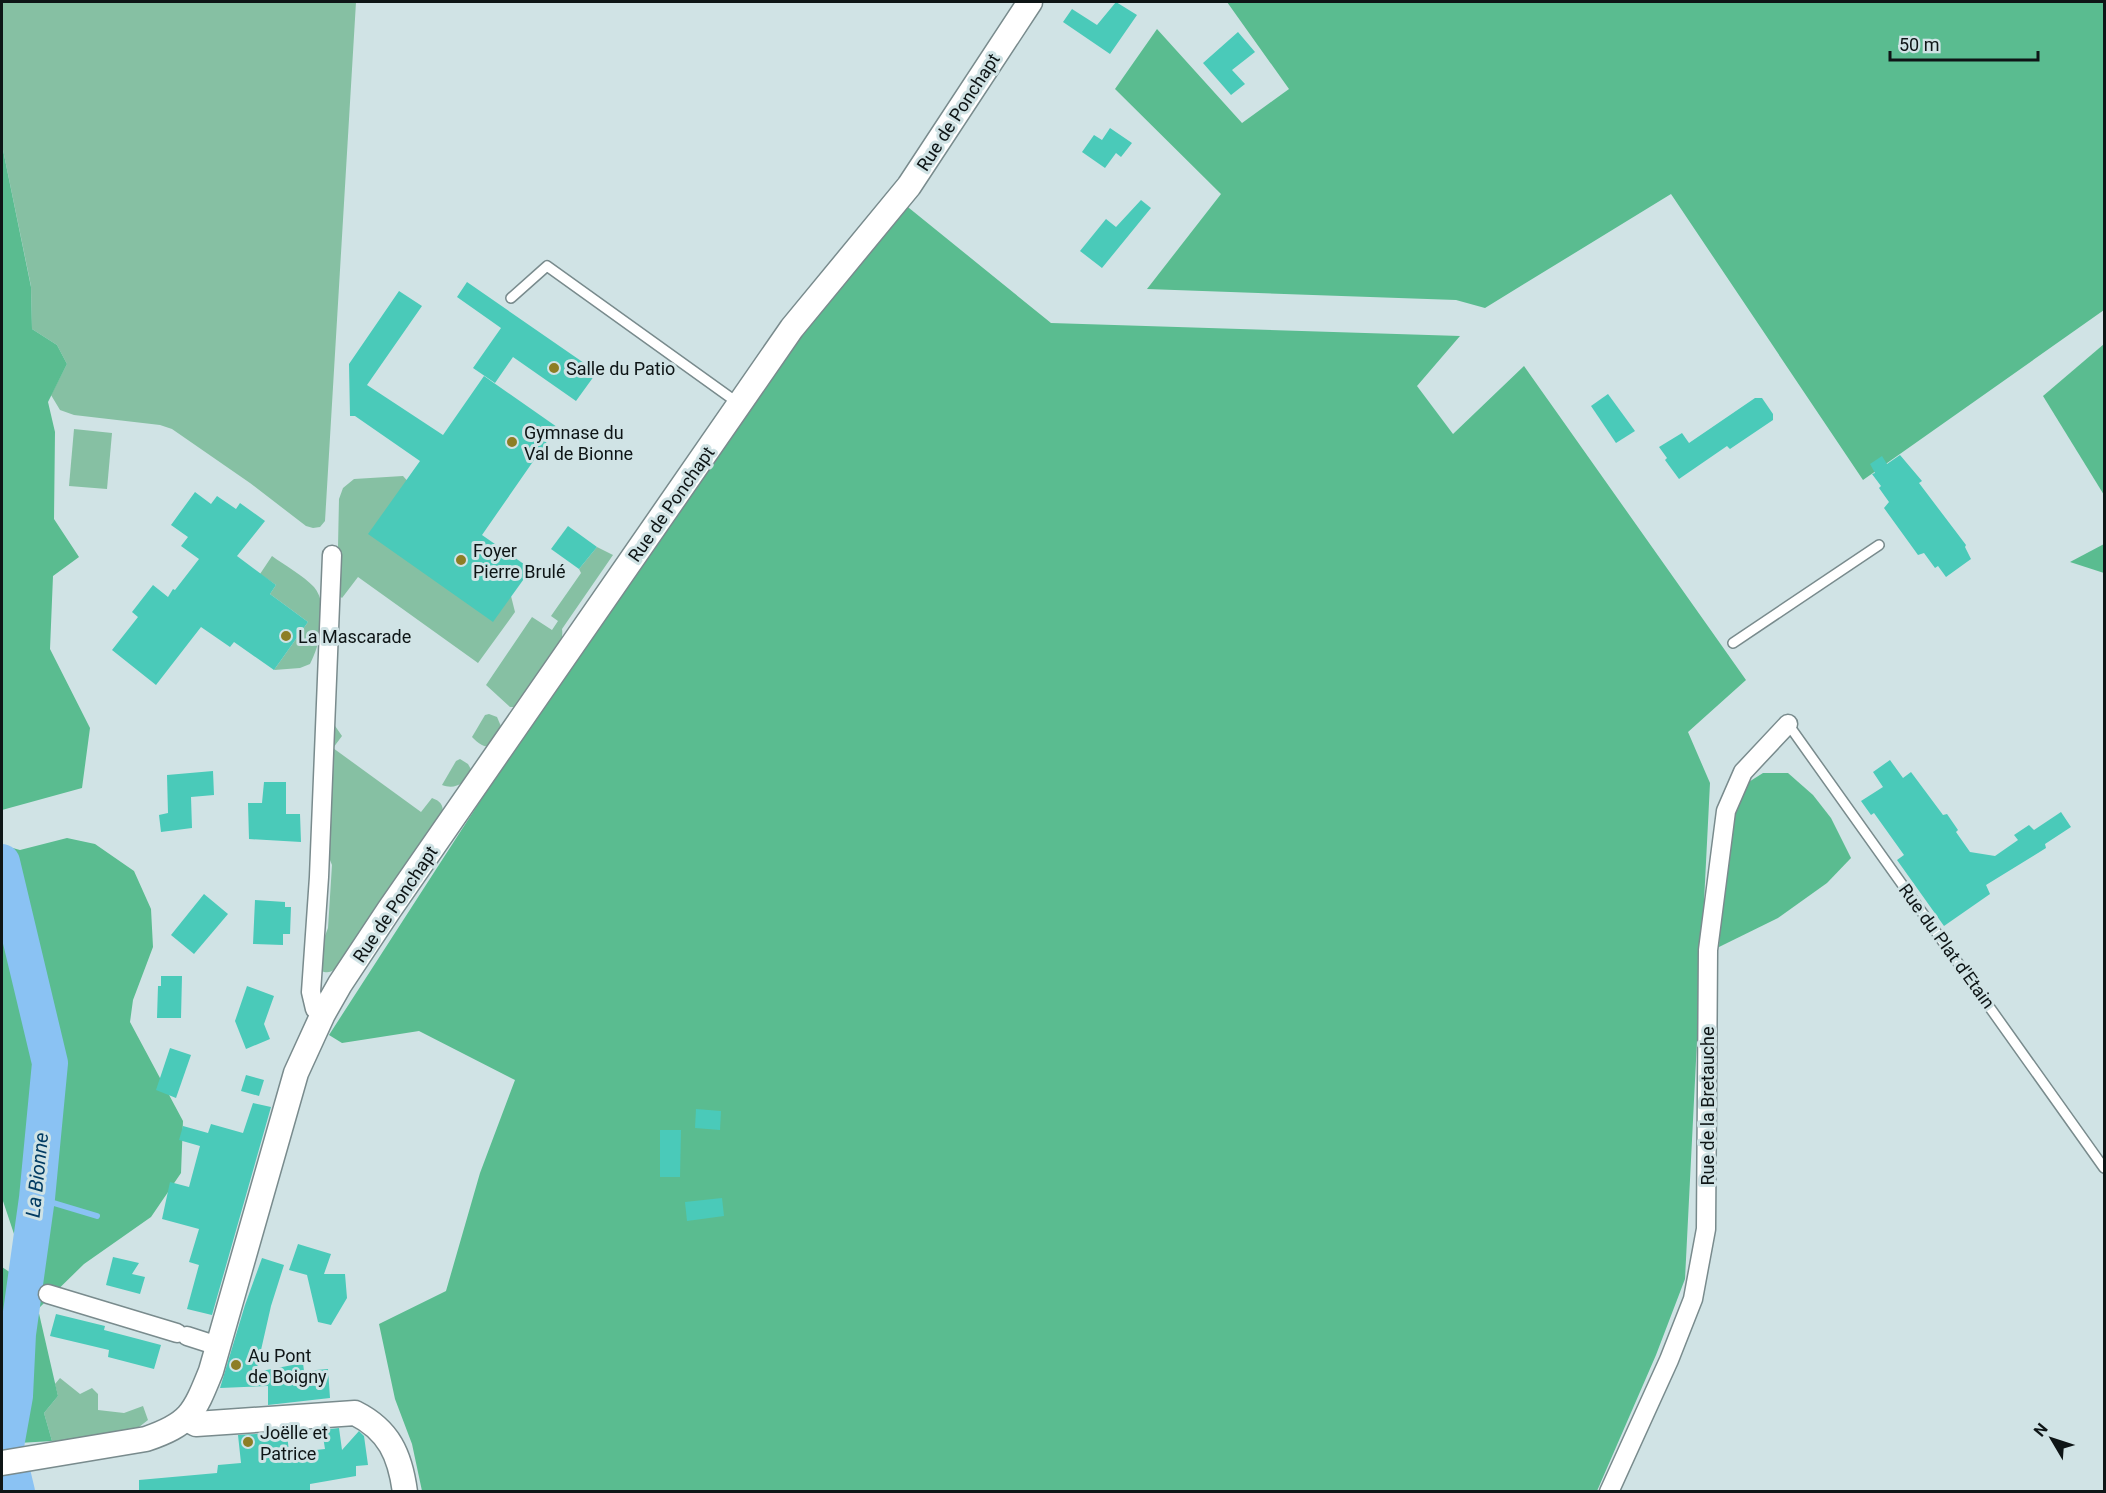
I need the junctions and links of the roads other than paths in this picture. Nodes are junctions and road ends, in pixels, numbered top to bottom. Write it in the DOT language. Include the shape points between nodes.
graph roads {
  1 [pos="1030,2"];
  2 [pos="511,298"];
  3 [pos="740,404"];
  4 [pos="1879,545"];
  5 [pos="332,555"];
  6 [pos="1733,643"];
  7 [pos="1788,724"];
  8 [pos="322,1014"];
  9 [pos="2104,1168"];
  10 [pos="48,1294"];
  11 [pos="218,1346"];
  12 [pos="187,1419"];
  13 [pos="2,1463"];
  14 [pos="405,1491"];
  15 [pos="1609,1491"];
  1 -- 3 [label="street, Rue de Ponchapt" via="909,186 792,328"];
  2 -- 3 [label="lane" via="547,266"];
  3 -- 8 [label="street, Rue de Ponchapt" via="389,910"];
  4 -- 6 [label="lane"];
  5 -- 8 [label="street" via="311,992 315,1009"];
  7 -- 9 [label="lane, Rue du Plat d'Etain"];
  7 -- 15 [label="street, Rue de la Bretauche" via="1743,772 1726,811 1708,950 1706,1229 1693,1299"];
  8 -- 11 [label="street, Rue de Ponchapt" via="296,1073"];
  10 -- 11 [label="street"];
  11 -- 12 [label="street, Rue de Ponchapt" via="201,1395"];
  12 -- 13 [label="street" via="146,1439"];
  12 -- 14 [label="street" via="196,1424 355,1413 372,1421 391,1442"];
}
